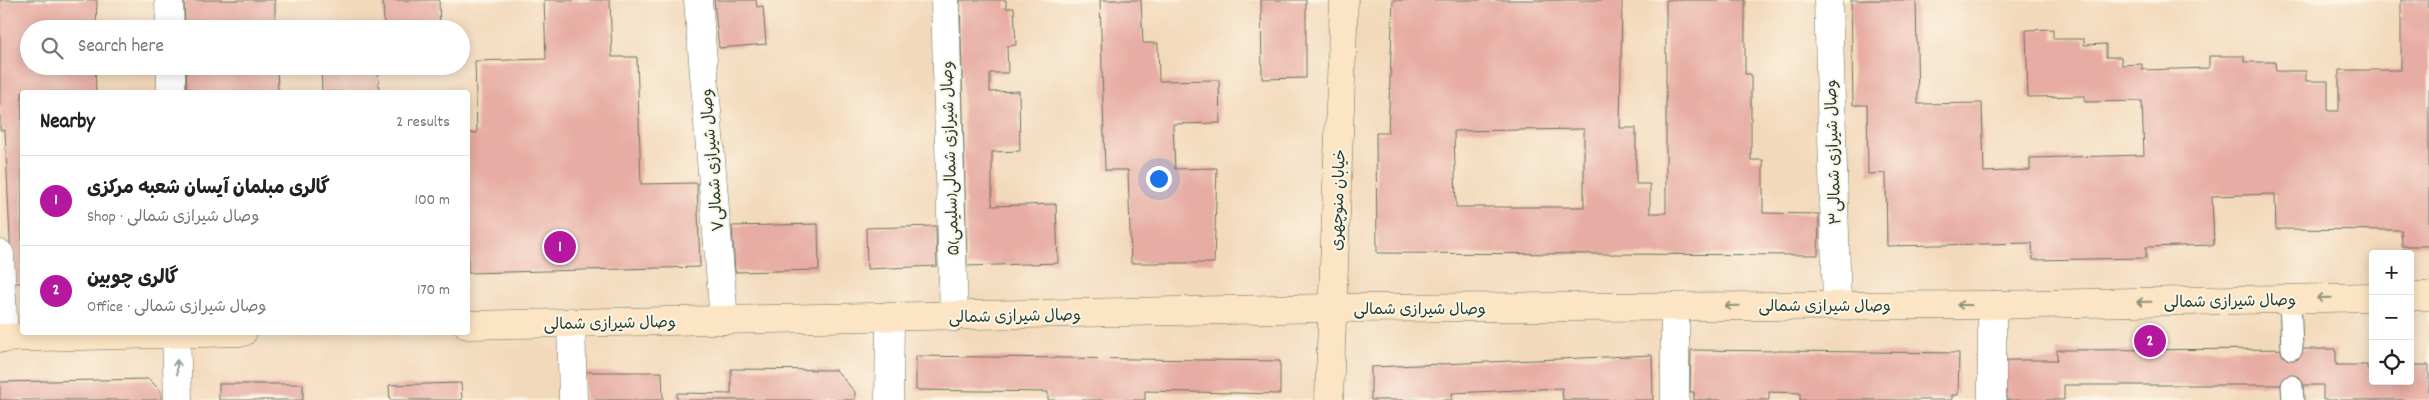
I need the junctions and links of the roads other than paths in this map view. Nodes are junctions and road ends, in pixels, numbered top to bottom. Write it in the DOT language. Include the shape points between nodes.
graph roads {
  1 [pos="169,0"];
  2 [pos="698,0"];
  3 [pos="945,0"];
  4 [pos="1344,0"];
  5 [pos="1828,0"];
  6 [pos="170,20"];
  7 [pos="171,75"];
  8 [pos="171,90"];
  9 [pos="0,254"];
  10 [pos="2414,296"];
  11 [pos="2429,296"];
  12 [pos="2369,297"];
  13 [pos="2290,299"];
  14 [pos="1836,304"];
  15 [pos="1992,305"];
  16 [pos="1675,307"];
  17 [pos="1333,308"];
  18 [pos="954,317"];
  19 [pos="890,318"];
  20 [pos="724,320"];
  21 [pos="571,322"];
  22 [pos="470,325"];
  23 [pos="132,335"];
  24 [pos="176,335"];
  25 [pos="2,338"];
  26 [pos="2292,349"];
  27 [pos="178,400"];
  28 [pos="573,400"];
  29 [pos="889,400"];
  30 [pos="1329,400"];
  31 [pos="1675,400"];
  32 [pos="1992,400"];
  1 -- 6 [label="street"];
  2 -- 20 [label="street, وصال شیرازی شمالی۷"];
  3 -- 18 [label="street, ۵وصال شیرازی شمالی(سلیمی)"];
  4 -- 17 [label="main road, خیابان منوچهری"];
  5 -- 14 [label="street, وصال شیرازی شمالی۳"];
  7 -- 8 [label="street"];
  9 -- 25 [label="street"];
  10 -- 11 [label="main road"];
  12 -- 13 [label="main road, وصال شیرازی شمالی, one-way"];
  13 -- 15 [label="main road, وصال شیرازی شمالی, one-way"];
  13 -- 26 [label="lane"];
  15 -- 14 [label="main road, وصال شیرازی شمالی, one-way"];
  14 -- 16 [label="main road, وصال شیرازی شمالی, one-way"];
  15 -- 32 [label="street"];
  16 -- 17 [label="main road, وصال شیرازی شمالی"];
  16 -- 31 [label="street"];
  17 -- 18 [label="main road, وصال شیرازی شمالی"];
  17 -- 30 [label="main road, خیابان منوچهری"];
  18 -- 19 [label="main road, وصال شیرازی شمالی"];
  19 -- 20 [label="main road, وصال شیرازی شمالی"];
  19 -- 29 [label="street"];
  20 -- 21 [label="main road, وصال شیرازی شمالی"];
  21 -- 22 [label="main road, وصال شیرازی شمالی"];
  21 -- 28 [label="street"];
  23 -- 25 [label="main road"];
  27 -- 24 [label="street, one-way"];
}
